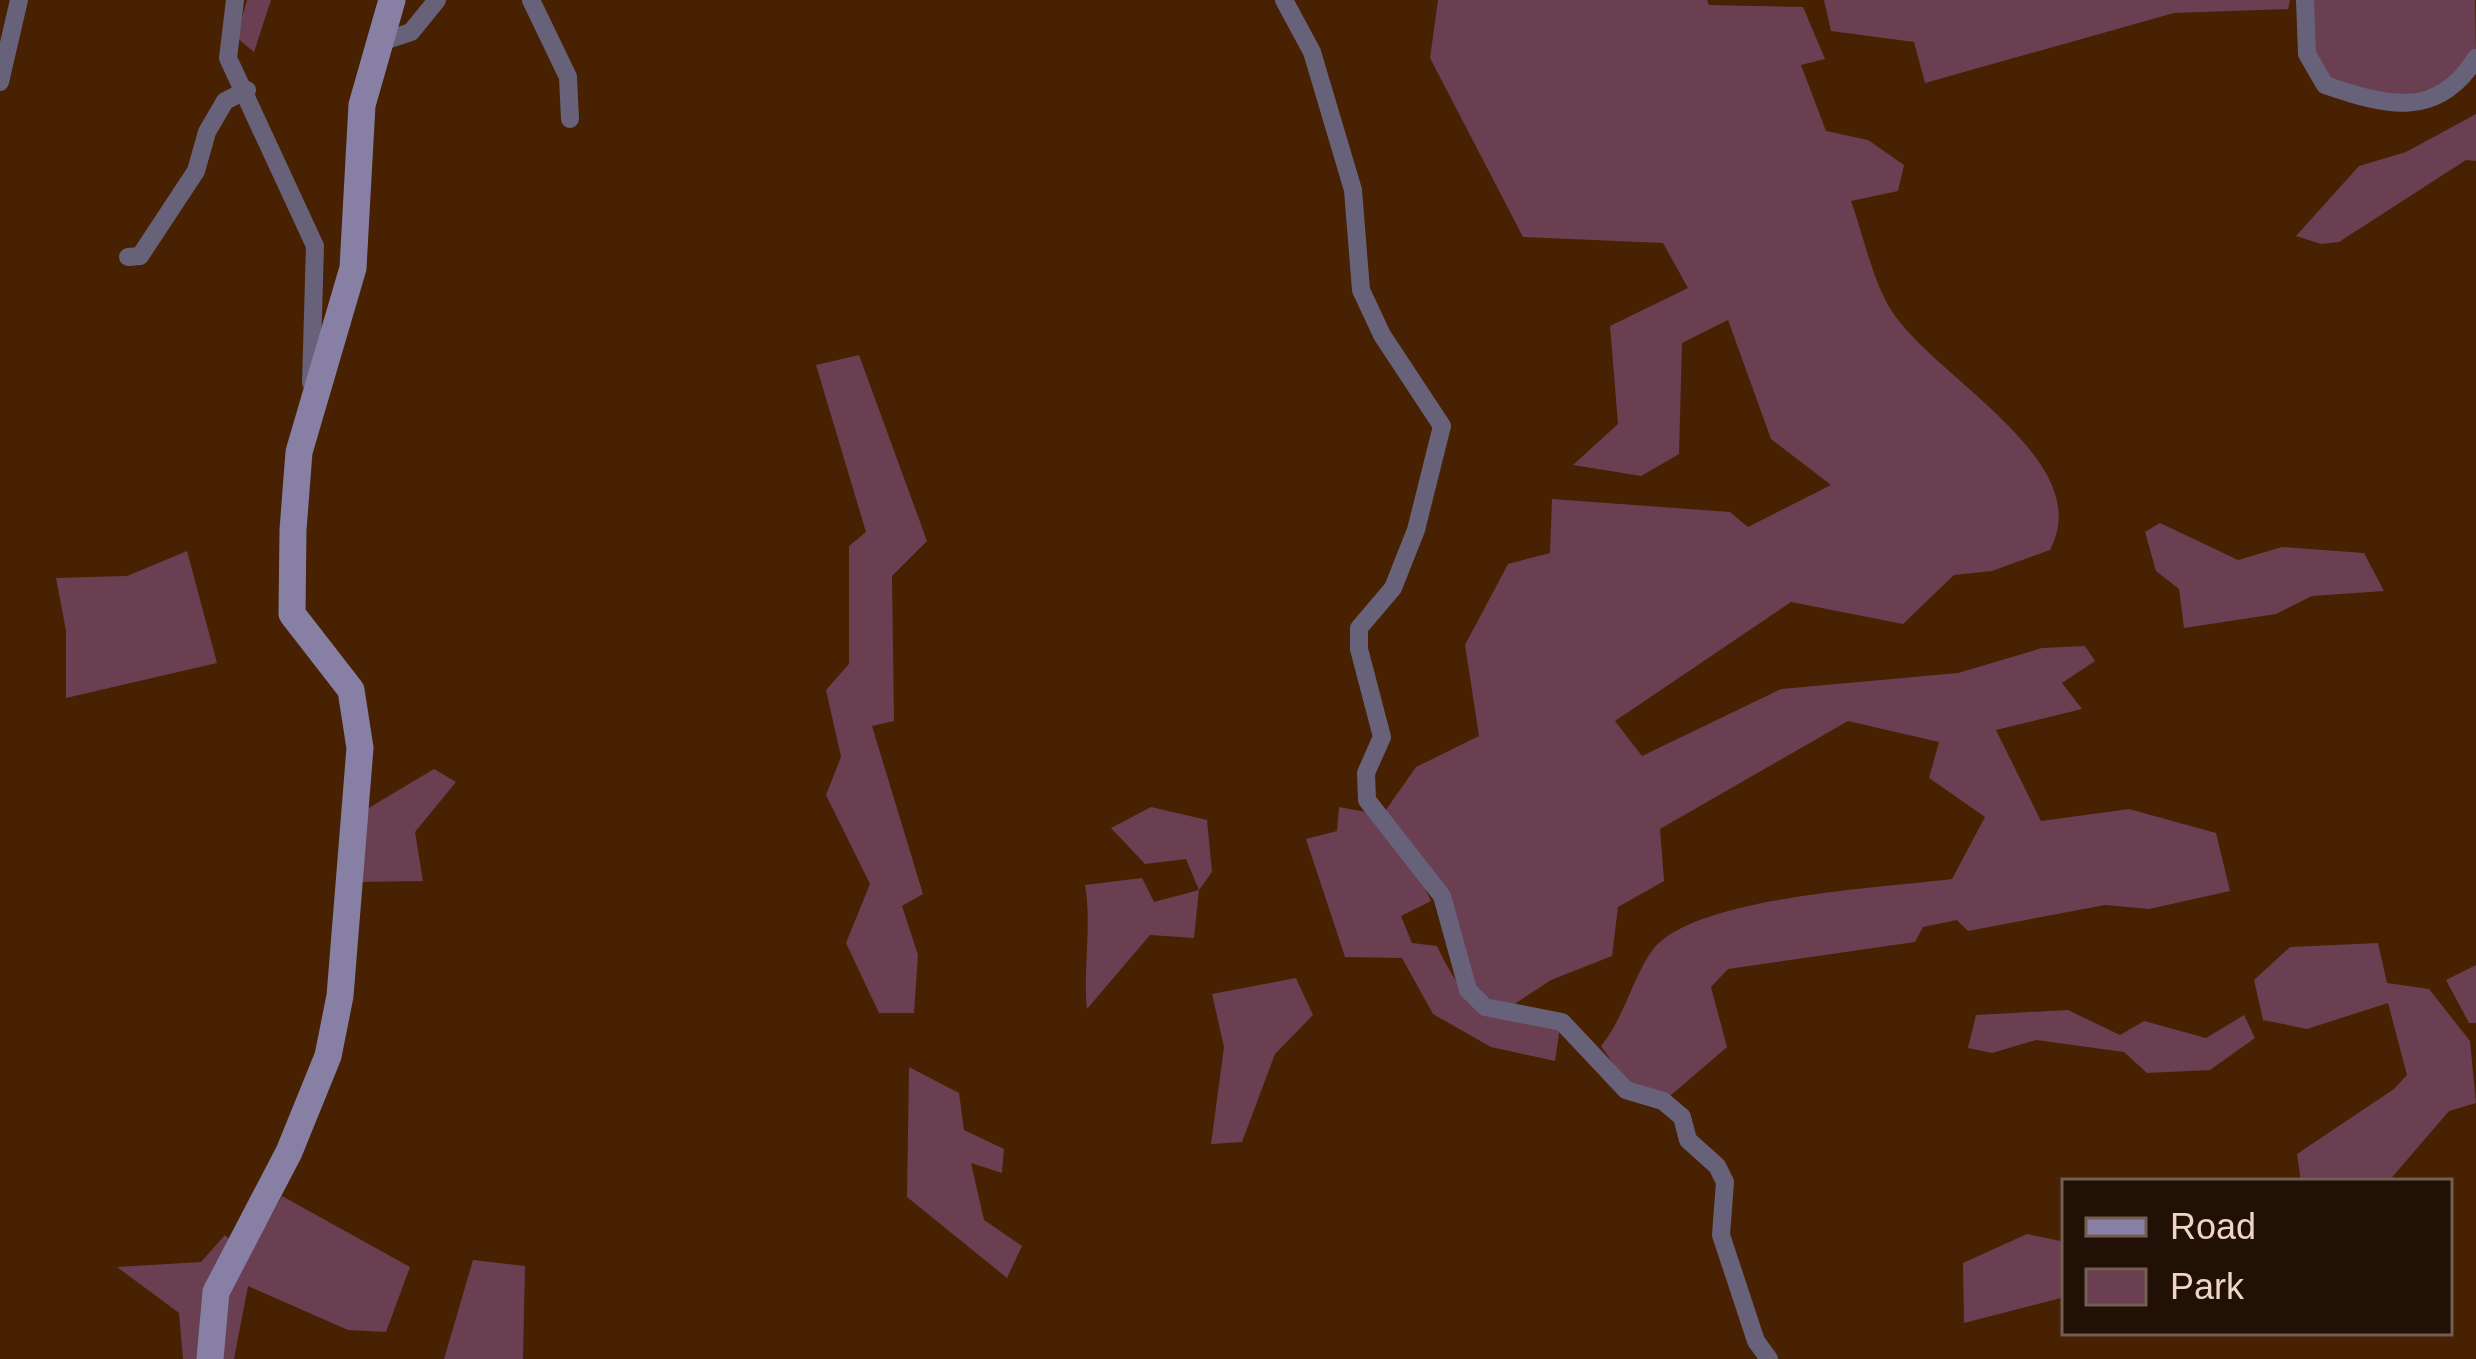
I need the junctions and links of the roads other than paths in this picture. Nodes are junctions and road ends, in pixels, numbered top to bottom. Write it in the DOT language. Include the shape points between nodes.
graph roads {
  1 [pos="20,0"];
  2 [pos="236,0"];
  3 [pos="392,0"];
  4 [pos="437,0"];
  5 [pos="531,0"];
  6 [pos="1284,0"];
  7 [pos="2306,0"];
  8 [pos="378,43"];
  9 [pos="2476,58"];
  10 [pos="0,82"];
  11 [pos="247,90"];
  12 [pos="569,118"];
  13 [pos="128,256"];
  14 [pos="310,412"];
  15 [pos="210,1359"];
  16 [pos="1769,1359"];
  1 -- 10 [label="street"];
  2 -- 11 [label="street" via="228,58"];
  3 -- 8 [label="main road"];
  4 -- 8 [label="street" via="411,32"];
  5 -- 12 [label="street" via="568,77"];
  6 -- 16 [label="street" via="1312,52 1353,190 1361,290 1442,426 1393,588 1359,628 1382,737 1366,773 1367,800 1442,896 1468,990 1484,1007 1562,1022 1626,1090 1663,1101 1682,1117 1688,1140 1725,1182 1721,1235"];
  7 -- 9 [label="street" via="2307,54 2325,85 2364,98 2430,101 2456,88"];
  8 -- 14 [label="main road" via="362,105 353,268"];
  11 -- 13 [label="street" via="225,101 177,204 140,256"];
  11 -- 14 [label="street" via="315,247"];
  14 -- 15 [label="main road" via="298,452 292,614 351,689 358,712 340,997 328,1056 289,1152 216,1292"];
}
